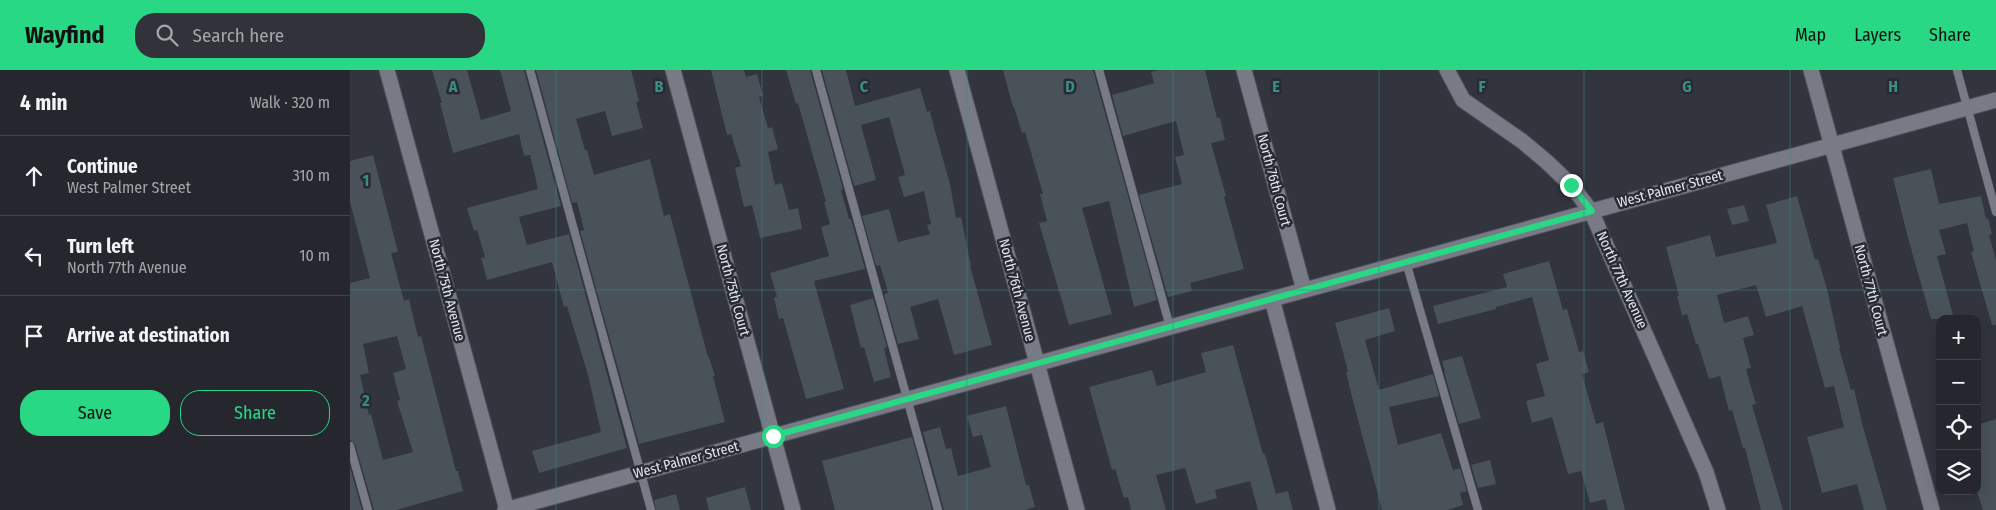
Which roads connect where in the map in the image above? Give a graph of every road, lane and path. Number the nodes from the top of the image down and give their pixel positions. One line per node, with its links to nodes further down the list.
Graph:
1 (387, 70): 26 (street, North 75th Avenue)
2 (530, 70): 24 (lane)
3 (673, 70): 22 (street, North 75th Court)
4 (816, 70): 21 (lane)
5 (956, 70): 20 (street, North 76th Avenue)
6 (1099, 70): 19 (lane)
7 (1244, 70): 17 (street, North 76th Court)
8 (1448, 70): 14 (street, North 77th Avenue)
9 (1811, 70): 13 (street, North 77th Court)
10 (1957, 70): 12 (lane)
11 (1996, 100): 12 (street, West Palmer Street)
12 (1967, 108): 13 (street, West Palmer Street); 15 (lane)
13 (1831, 145): 14 (street, West Palmer Street); 34 (street, North 77th Court)
14 (1592, 211): 16 (street, West Palmer Street); 33 (street, North 77th Avenue)
15 (1996, 212)
16 (1406, 262): 17 (street, West Palmer Street); 32 (lane)
17 (1304, 290): 18 (street, West Palmer Street)
18 (1272, 299): 19 (street, West Palmer Street); 31 (street)
19 (1170, 327): 20 (street, West Palmer Street)
20 (1037, 364): 21 (street, West Palmer Street); 30 (street, North 76th Avenue)
21 (908, 399): 22 (street, West Palmer Street); 29 (lane)
22 (773, 436): 24 (street, West Palmer Street); 28 (street, North 75th Court)
23 (350, 446): 25 (lane)
24 (641, 472): 26 (street, West Palmer Street); 27 (lane)
25 (368, 510)
26 (506, 510)
27 (651, 510)
28 (793, 510)
29 (938, 510)
30 (1077, 510)
31 (1328, 510)
32 (1478, 510)
33 (1718, 510)
34 (1932, 510)

